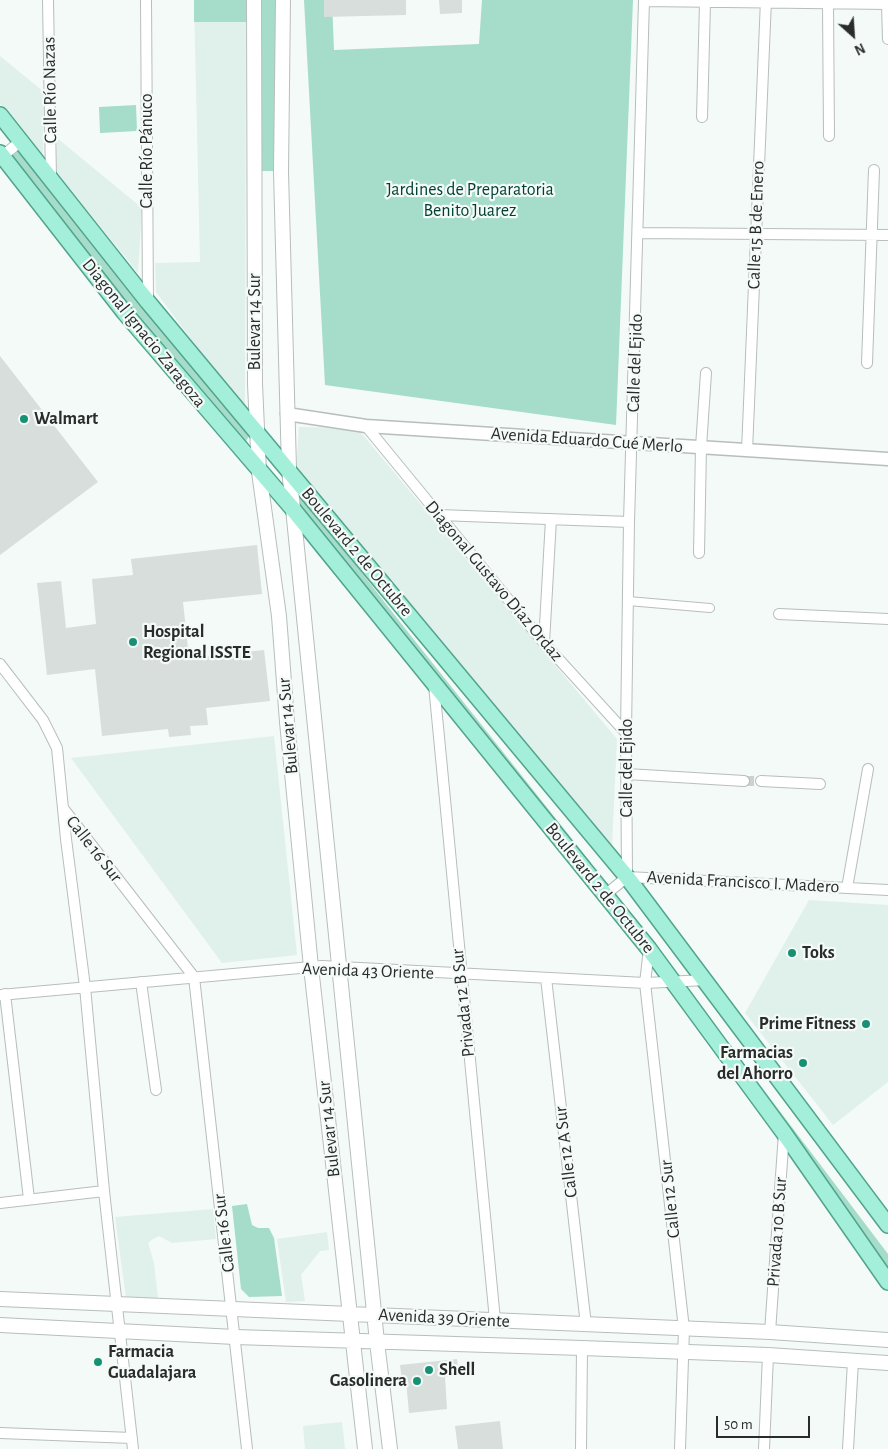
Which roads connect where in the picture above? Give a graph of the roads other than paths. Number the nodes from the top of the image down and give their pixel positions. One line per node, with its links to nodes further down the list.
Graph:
1 (48, 0): 17 (street, Calle Río Nazas)
2 (146, 0): 22 (street, Calle Río Pánuco)
3 (254, 0): 27 (main road, Bulevar 14 Sur)
4 (283, 0): 25 (main road, Bulevar 14 Sur)
5 (644, 0): 7 (street); 18 (street, Calle del Ejido)
6 (766, 2): 7 (street); 9 (street); 19 (street, Calle 15 B de Enero)
7 (705, 3): 12 (street)
8 (888, 4): 9 (street); 10 (street)
9 (828, 5): 13 (street)
10 (888, 40)
11 (0, 115): 14 (main road, Diagonal Ignacio Zaragoza)
12 (702, 117)
13 (829, 136)
14 (21, 141): 15 (street); 17 (main road, Diagonal Ignacio Zaragoza)
15 (1, 156): 33 (main road, Diagonal Ignacio Zaragoza)
16 (874, 170): 20 (street)
17 (51, 179): 22 (main road, Diagonal Ignacio Zaragoza)
18 (638, 233): 19 (street); 28 (street, Calle del Ejido)
19 (756, 233): 20 (street); 30 (street, Calle 15 B de Enero)
20 (872, 235): 21 (street); 23 (street)
21 (888, 235)
22 (148, 302): 27 (main road, Diagonal Ignacio Zaragoza)
23 (867, 363)
24 (706, 373): 29 (street)
25 (287, 414): 26 (street, Avenida Eduardo Cué Merlo); 32 (main road, Bulevar 14 Sur)
26 (366, 426): 28 (street, Avenida Eduardo Cué Merlo); 35 (street, Diagonal Gustavo Díaz Ordaz)
27 (257, 432): 32 (main road, Diagonal Ignacio Zaragoza); 33 (main road, Bulevar 14 Sur)
28 (633, 442): 29 (street, Avenida Eduardo Cué Merlo); 37 (street, Calle del Ejido)
29 (701, 448): 30 (street, Avenida Eduardo Cué Merlo); 38 (street)
30 (747, 451): 31 (street, Avenida Eduardo Cué Merlo)
31 (888, 460)
32 (288, 469): 34 (main road, Bulevar 14 Sur); 53 (main road, Boulevard 2 de Octubre)
33 (259, 472): 34 (main road, Diagonal Ignacio Zaragoza); 58 (main road, Bulevar 14 Sur)
34 (292, 508): 45 (main road, Boulevard 2 de Octubre); 59 (main road, Bulevar 14 Sur)
35 (439, 516): 36 (street); 43 (street, Diagonal Gustavo Díaz Ordaz)
36 (551, 519): 37 (street); 43 (street)
37 (629, 522): 39 (street, Calle del Ejido)
38 (699, 553)
39 (628, 601): 40 (street); 46 (street, Calle del Ejido)
40 (710, 608)
41 (779, 614): 42 (street)
42 (888, 618)
43 (544, 643): 46 (street, Diagonal Gustavo Díaz Ordaz)
44 (0, 664): 52 (street)
45 (434, 686): 56 (main road, Boulevard 2 de Octubre); 60 (street, Privada 12 B Sur)
46 (626, 733): 48 (street, Calle del Ejido)
47 (868, 769): 54 (street)
48 (627, 774): 49 (street); 53 (street, Calle del Ejido)
49 (744, 780)
50 (761, 781): 51 (street)
51 (820, 784)
52 (62, 808): 61 (street, Calle 16 Sur); 67 (street, Calle 16 Sur)
53 (627, 877): 54 (street, Avenida Francisco I. Madero); 56 (street, Avenida Francisco I. Madero); 63 (main road, Boulevard 2 de Octubre)
54 (847, 888): 55 (street, Avenida Francisco I. Madero)
55 (888, 890)
56 (605, 895): 57 (main road, Boulevard 2 de Octubre)
57 (649, 949): 65 (main road, Boulevard 2 de Octubre); 66 (street, Calle 12 Sur)
58 (311, 967): 59 (street, Avenida 43 Oriente); 61 (street, Avenida 43 Oriente); 79 (main road, Bulevar 14 Sur)
59 (339, 967): 60 (street, Avenida 43 Oriente); 80 (main road, Bulevar 14 Sur)
60 (460, 974): 62 (street, Avenida 43 Oriente); 81 (street, Privada 12 B Sur)
61 (194, 977): 64 (street, Avenida 43 Oriente); 78 (street, Calle 16 Sur)
62 (546, 978): 66 (street, Avenida 43 Oriente); 83 (street, Calle 12 A Sur)
63 (706, 980): 65 (street, Avenida 43 Oriente); 74 (main road, Boulevard 2 de Octubre)
64 (141, 982): 67 (street, Avenida 43 Oriente); 69 (street)
65 (674, 982): 66 (street, Avenida 43 Oriente); 70 (main road, Boulevard 2 de Octubre)
66 (645, 983): 84 (street, Calle 12 Sur)
67 (85, 987): 68 (street, Avenida 43 Oriente); 71 (street, Calle 16 Sur)
68 (2, 995): 72 (street)
69 (156, 1090)
70 (784, 1133): 75 (main road, Boulevard 2 de Octubre); 86 (street, Privada 10 B Sur)
71 (104, 1191): 72 (street); 77 (street, Calle 16 Sur)
72 (29, 1199): 73 (street)
73 (0, 1203)
74 (888, 1225)
75 (888, 1282)
76 (0, 1299): 77 (main road, Avenida 39 Oriente)
77 (118, 1306): 78 (main road, Avenida 39 Oriente); 85 (street, Calle 16 Sur)
78 (232, 1310): 79 (main road, Avenida 39 Oriente); 87 (street, Calle 16 Sur)
79 (348, 1313): 80 (main road, Avenida 39 Oriente); 89 (main road, Bulevar 14 Sur)
80 (374, 1315): 81 (main road, Avenida 39 Oriente); 90 (main road, Bulevar 14 Sur)
81 (495, 1320): 83 (main road, Avenida 39 Oriente)
82 (0, 1325): 85 (main road, Avenida 39 Oriente)
83 (586, 1325): 84 (main road, Avenida 39 Oriente)
84 (684, 1329): 86 (main road, Avenida 39 Oriente); 92 (street, Calle 12 Sur)
85 (121, 1331): 87 (main road, Avenida 39 Oriente); 97 (street, Calle 16 Sur)
86 (770, 1332): 88 (main road, Avenida 39 Oriente)
87 (235, 1337): 89 (main road, Avenida 39 Oriente); 98 (street, Calle 16 Sur)
88 (888, 1340)
89 (353, 1342): 90 (main road, Avenida 39 Oriente); 99 (main road, Bulevar 14 Sur)
90 (376, 1342): 91 (main road, Avenida 39 Oriente); 100 (main road, Bulevar 14 Sur)
91 (582, 1348): 92 (main road, Avenida 39 Oriente); 101 (street)
92 (683, 1352): 93 (main road, Avenida 39 Oriente); 102 (street, Calle 12 Sur)
93 (768, 1355): 94 (main road, Avenida 39 Oriente); 103 (street)
94 (853, 1361): 95 (main road, Avenida 39 Oriente); 104 (street)
95 (888, 1363)
96 (0, 1433): 97 (street)
97 (132, 1444)
98 (247, 1449)
99 (365, 1449)
100 (390, 1449)
101 (581, 1449)
102 (680, 1449)
103 (764, 1449)
104 (848, 1449)

